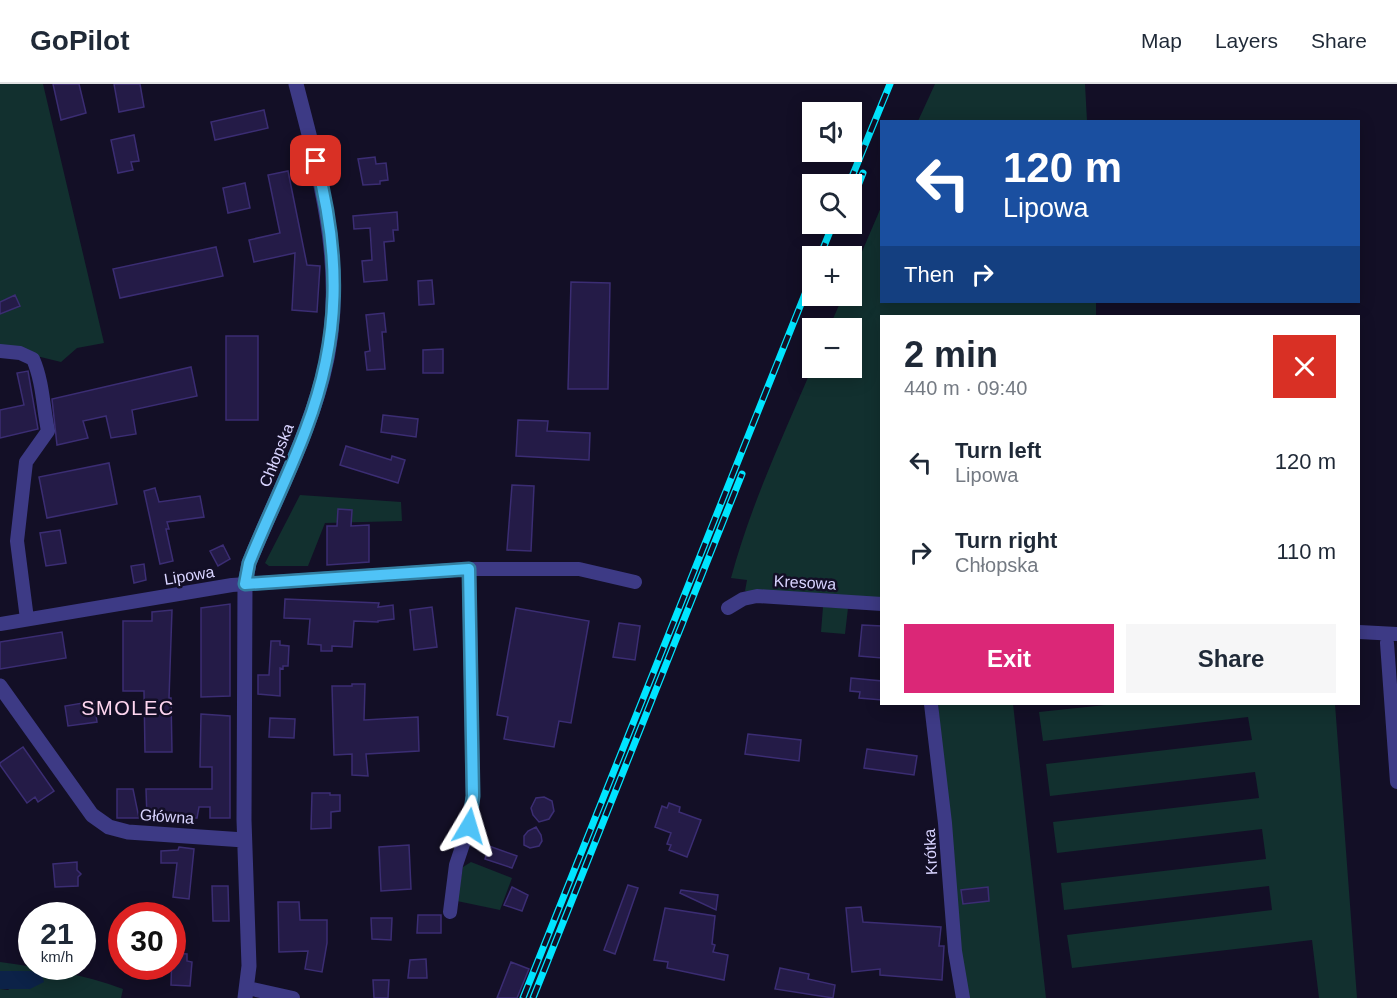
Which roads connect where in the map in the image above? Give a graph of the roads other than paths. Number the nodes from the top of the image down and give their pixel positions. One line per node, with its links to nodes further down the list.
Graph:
1 (296, 84): 5 (street, Chłopska)
2 (0, 351): 8 (street)
3 (469, 569): 4 (street, Lipowa); 5 (street, Lipowa); 16 (street)
4 (635, 582)
5 (245, 584): 8 (street, Lipowa); 15 (street, Chłopska)
6 (880, 604): 7 (street, Kresowa)
7 (728, 608)
8 (27, 619): 9 (street, Lipowa)
9 (0, 624)
10 (1360, 632): 11 (street)
11 (1392, 639): 14 (street)
12 (0, 686): 15 (street, Główna)
13 (931, 705): 19 (street, Krótka)
14 (1397, 782)
15 (244, 840): 17 (street)
16 (450, 912)
17 (246, 993): 18 (street)
18 (293, 998)
19 (963, 998)

